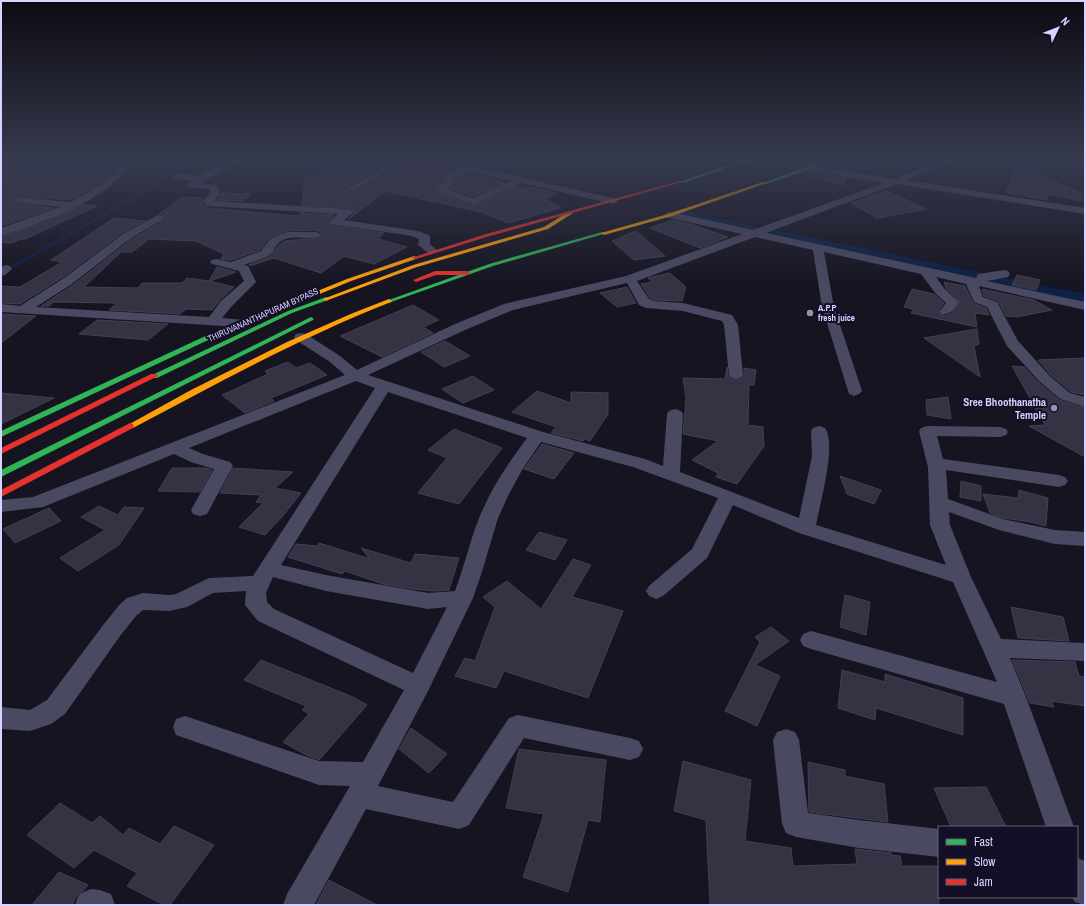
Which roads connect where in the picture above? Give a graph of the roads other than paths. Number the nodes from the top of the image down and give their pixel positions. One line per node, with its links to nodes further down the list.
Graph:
1 (38, 201): 8 (street)
2 (77, 201): 8 (street)
3 (208, 201): 17 (street)
4 (609, 201): 10 (main road)
5 (710, 201): 11 (main road)
6 (840, 201): 14 (street)
7 (1024, 201): 9 (street)
8 (70, 205): 13 (street)
9 (1085, 211)
10 (570, 213): 17 (main road, THIRUVANANTHAPURAM BYPASS); 45 (main road, THIRUVANANTHAPURAM BYPASS)
11 (670, 215): 14 (street); 21 (main road)
12 (158, 218): 28 (street)
13 (1, 232)
14 (751, 233): 16 (street); 23 (street)
15 (316, 235): 19 (street)
16 (818, 248): 20 (street); 37 (street)
17 (432, 251): 32 (main road, THIRUVANANTHAPURAM BYPASS)
18 (216, 262): 19 (street)
19 (232, 266): 31 (street)
20 (925, 271): 24 (street); 29 (street)
21 (467, 273): 25 (main road); 33 (main road)
22 (1004, 274): 24 (street)
23 (630, 279): 34 (street); 35 (street)
24 (979, 280): 26 (street); 38 (street)
25 (406, 283)
26 (1085, 306)
27 (1, 308): 28 (street)
28 (22, 310): 31 (street)
29 (946, 311)
30 (321, 315): 47 (main road)
31 (213, 321): 32 (street)
32 (238, 323): 42 (main road, THIRUVANANTHAPURAM BYPASS)
33 (302, 337): 35 (street); 50 (main road)
34 (736, 375)
35 (355, 376): 36 (street); 44 (street)
36 (384, 386): 43 (street); 57 (street)
37 (854, 391)
38 (1085, 402)
39 (675, 414): 48 (street)
40 (818, 430): 55 (street)
41 (1000, 432): 46 (street)
42 (1, 434)
43 (537, 436): 48 (street); 60 (street)
44 (174, 448): 53 (street); 54 (street)
45 (1, 451)
46 (936, 463): 49 (street); 52 (street)
47 (1, 474)
48 (671, 475): 51 (street)
49 (1059, 481)
50 (1, 494)
51 (728, 496): 55 (street); 59 (street)
52 (939, 502): 56 (street); 58 (street)
53 (1, 506)
54 (200, 510)
55 (806, 528): 58 (street)
56 (1085, 539)
57 (264, 576): 60 (street); 64 (street); 66 (street)
58 (961, 577): 62 (street)
59 (656, 591)
60 (462, 598): 64 (street)
61 (811, 640): 65 (street)
62 (994, 648): 63 (street); 65 (street)
63 (1085, 652)
64 (419, 686): 70 (street)
65 (1014, 697): 71 (street)
66 (1, 718)
67 (185, 727): 70 (street)
68 (786, 740): 72 (street)
69 (630, 749): 70 (street)
70 (365, 785): 77 (street)
71 (1060, 826)
72 (938, 844)
73 (1078, 874): 74 (street)
74 (1085, 892)
75 (90, 905): 76 (street)
76 (100, 905)
77 (298, 905)

